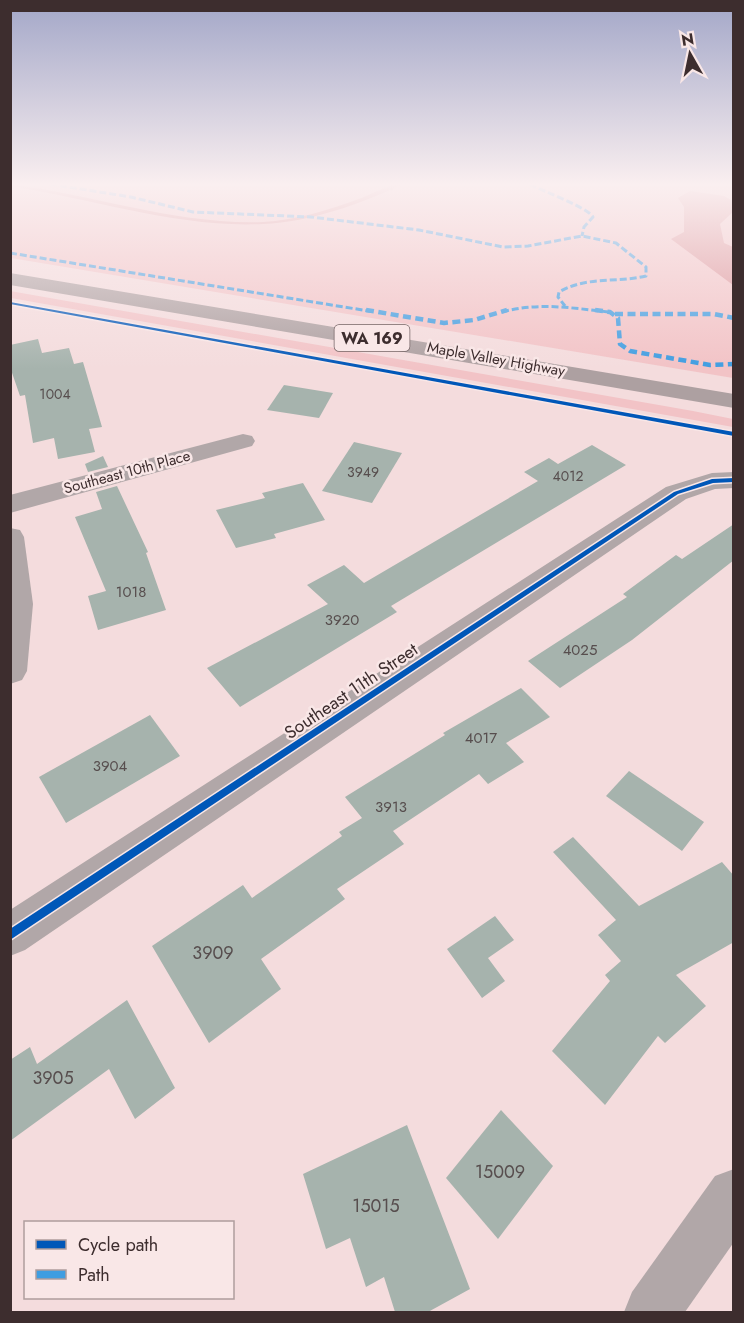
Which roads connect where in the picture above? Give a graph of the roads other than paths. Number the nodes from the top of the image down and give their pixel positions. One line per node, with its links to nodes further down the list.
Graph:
1 (10, 279): 2 (main road, Maple Valley Highway / WA 169)
2 (734, 400)
3 (243, 441): 5 (street, Southeast 10th Place)
4 (722, 480): 8 (street, Southeast 11th Street)
5 (10, 504)
6 (10, 537): 7 (street)
7 (10, 671)
8 (10, 935)
9 (734, 1195): 10 (street)
10 (652, 1312)

